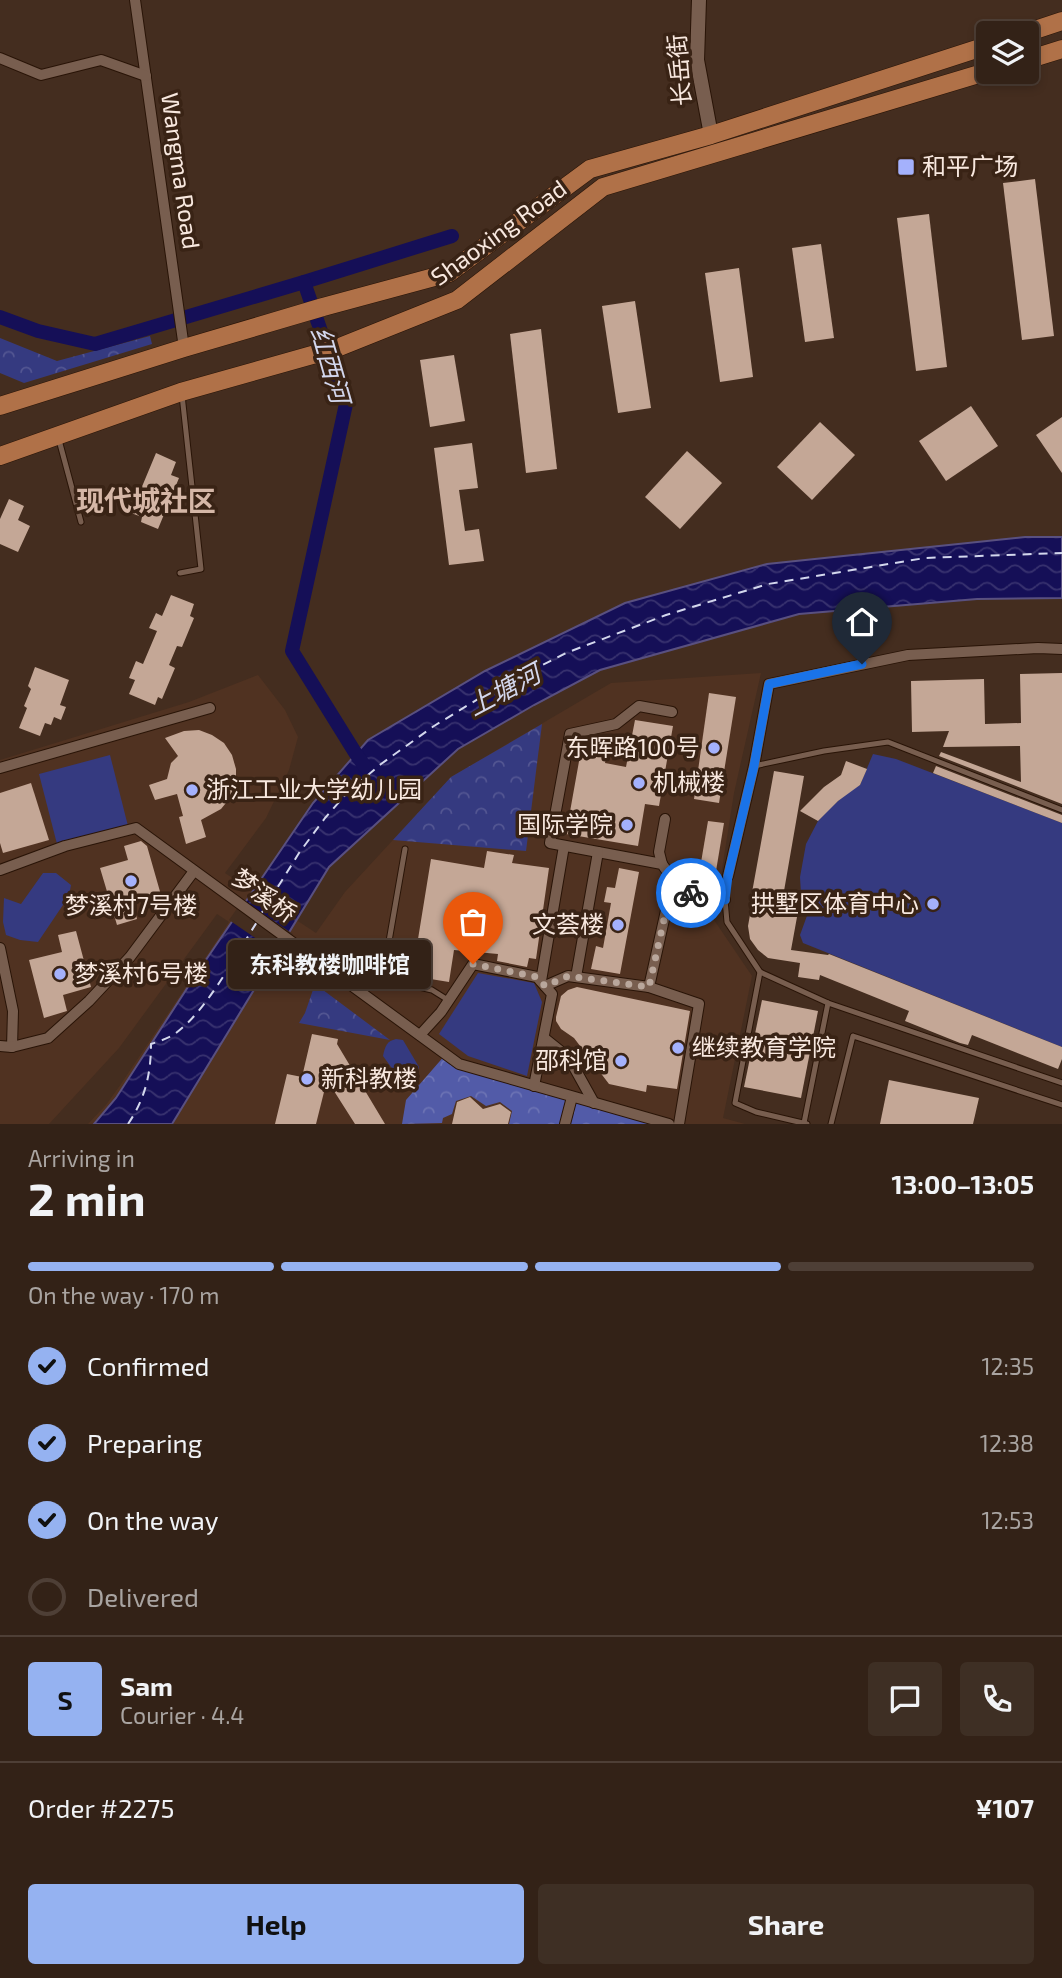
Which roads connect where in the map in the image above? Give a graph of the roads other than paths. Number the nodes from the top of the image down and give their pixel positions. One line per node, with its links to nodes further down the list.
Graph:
1 (135, 0): 10 (street, Wangma Road)
2 (699, 0): 11 (street, 长岳街)
3 (1062, 21): 4 (main road)
4 (1039, 29)
5 (976, 49): 11 (main road, Shaoxing Road)
6 (1062, 49): 7 (main road)
7 (1039, 56)
8 (0, 58): 10 (street)
9 (976, 75): 13 (main road, Shaoxing Road)
10 (146, 76): 12 (street, Wangma Road)
11 (711, 135): 12 (main road, Shaoxing Road)
12 (184, 348): 14 (main road, Shaoxing Road)
13 (181, 392): 15 (main road, Shaoxing Road); 18 (lane)
14 (0, 407)
15 (58, 437): 16 (main road, Shaoxing Road); 17 (lane)
16 (0, 456)
17 (81, 522)
18 (180, 573)
19 (1062, 649): 22 (street)
20 (210, 708): 23 (street)
21 (673, 712): 26 (street)
22 (754, 766): 24 (lane); 32 (street)
23 (0, 768)
24 (1062, 810)
25 (665, 819): 29 (street)
26 (564, 846): 28 (street); 38 (street)
27 (405, 849): 40 (lane)
28 (598, 852): 29 (street); 37 (street)
29 (662, 864): 33 (street)
30 (0, 870): 31 (street, 梦溪桥)
31 (194, 871): 42 (street, 梦溪桥); 45 (street)
32 (728, 876): 34 (lane)
33 (681, 891): 34 (street); 39 (street)
34 (725, 900): 36 (lane)
35 (0, 948): 45 (street)
36 (760, 972): 41 (lane); 54 (lane)
37 (576, 977): 38 (street); 39 (street)
38 (543, 984): 40 (street); 43 (street)
39 (649, 987): 53 (street)
40 (448, 1000): 42 (street)
41 (828, 1003): 46 (lane); 54 (lane)
42 (420, 1035): 47 (street, 梦溪桥)
43 (544, 1038): 47 (street); 49 (street)
44 (0, 1046): 45 (street)
45 (12, 1046)
46 (1062, 1083)
47 (534, 1086): 48 (street, 梦溪桥)
48 (572, 1097): 49 (street, 梦溪桥); 51 (street)
49 (594, 1104): 52 (street, 梦溪桥)
50 (1062, 1105): 55 (lane)
51 (565, 1124)
52 (669, 1124)
53 (679, 1124)
54 (806, 1124)
55 (831, 1124)

